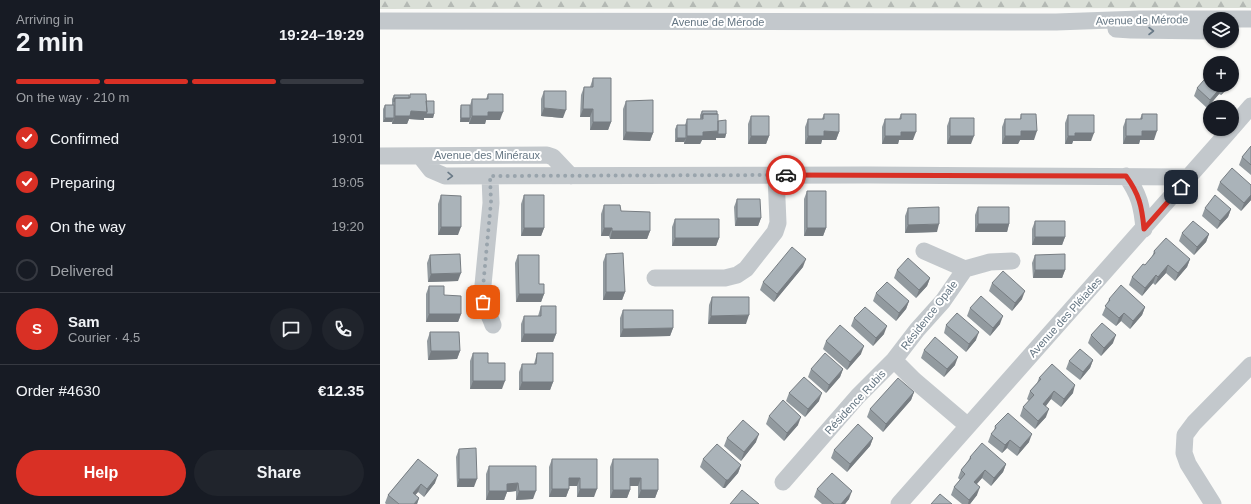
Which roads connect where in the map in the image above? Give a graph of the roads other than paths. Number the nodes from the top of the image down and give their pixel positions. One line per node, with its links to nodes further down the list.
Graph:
1 (1251, 19): 3 (street, Avenue de Mérode)
2 (380, 21): 3 (street, Avenue de Mérode)
3 (1056, 22): 4 (street, Avenue de Mérode, one-way to 4)
4 (1203, 31)
5 (1239, 31): 6 (street)
6 (1251, 31)
7 (1251, 106): 8 (street, Avenue des Pléiades)
8 (1239, 120)
9 (1225, 136): 16 (street, Avenue des Pléiades)
10 (380, 156): 11 (street, Avenue des Minéraux)
11 (420, 156): 13 (street, Avenue des Minéraux, one-way to 13); 14 (street, Avenue des Minéraux)
12 (776, 175): 14 (street, Avenue des Minéraux); 15 (street, Avenue des Minéraux); 21 (street)
13 (490, 176): 14 (street, Avenue des Minéraux); 22 (street)
14 (571, 176)
15 (1126, 176): 16 (street, Avenue des Minéraux); 17 (street)
16 (1190, 176): 17 (street, Avenue des Pléiades)
17 (1144, 229): 25 (street, Avenue des Pléiades)
18 (924, 251): 20 (street, Résidence Opale)
19 (1012, 262): 20 (street, Résidence Opale)
20 (965, 268): 23 (street, Résidence Opale)
21 (655, 278)
22 (493, 326)
23 (894, 360): 25 (street, Résidence Rubis); 26 (street, Résidence Rubis)
24 (1251, 366): 28 (street)
25 (968, 426): 27 (street, Avenue des Pléiades)
26 (783, 482)
27 (899, 504)
28 (1213, 504)

